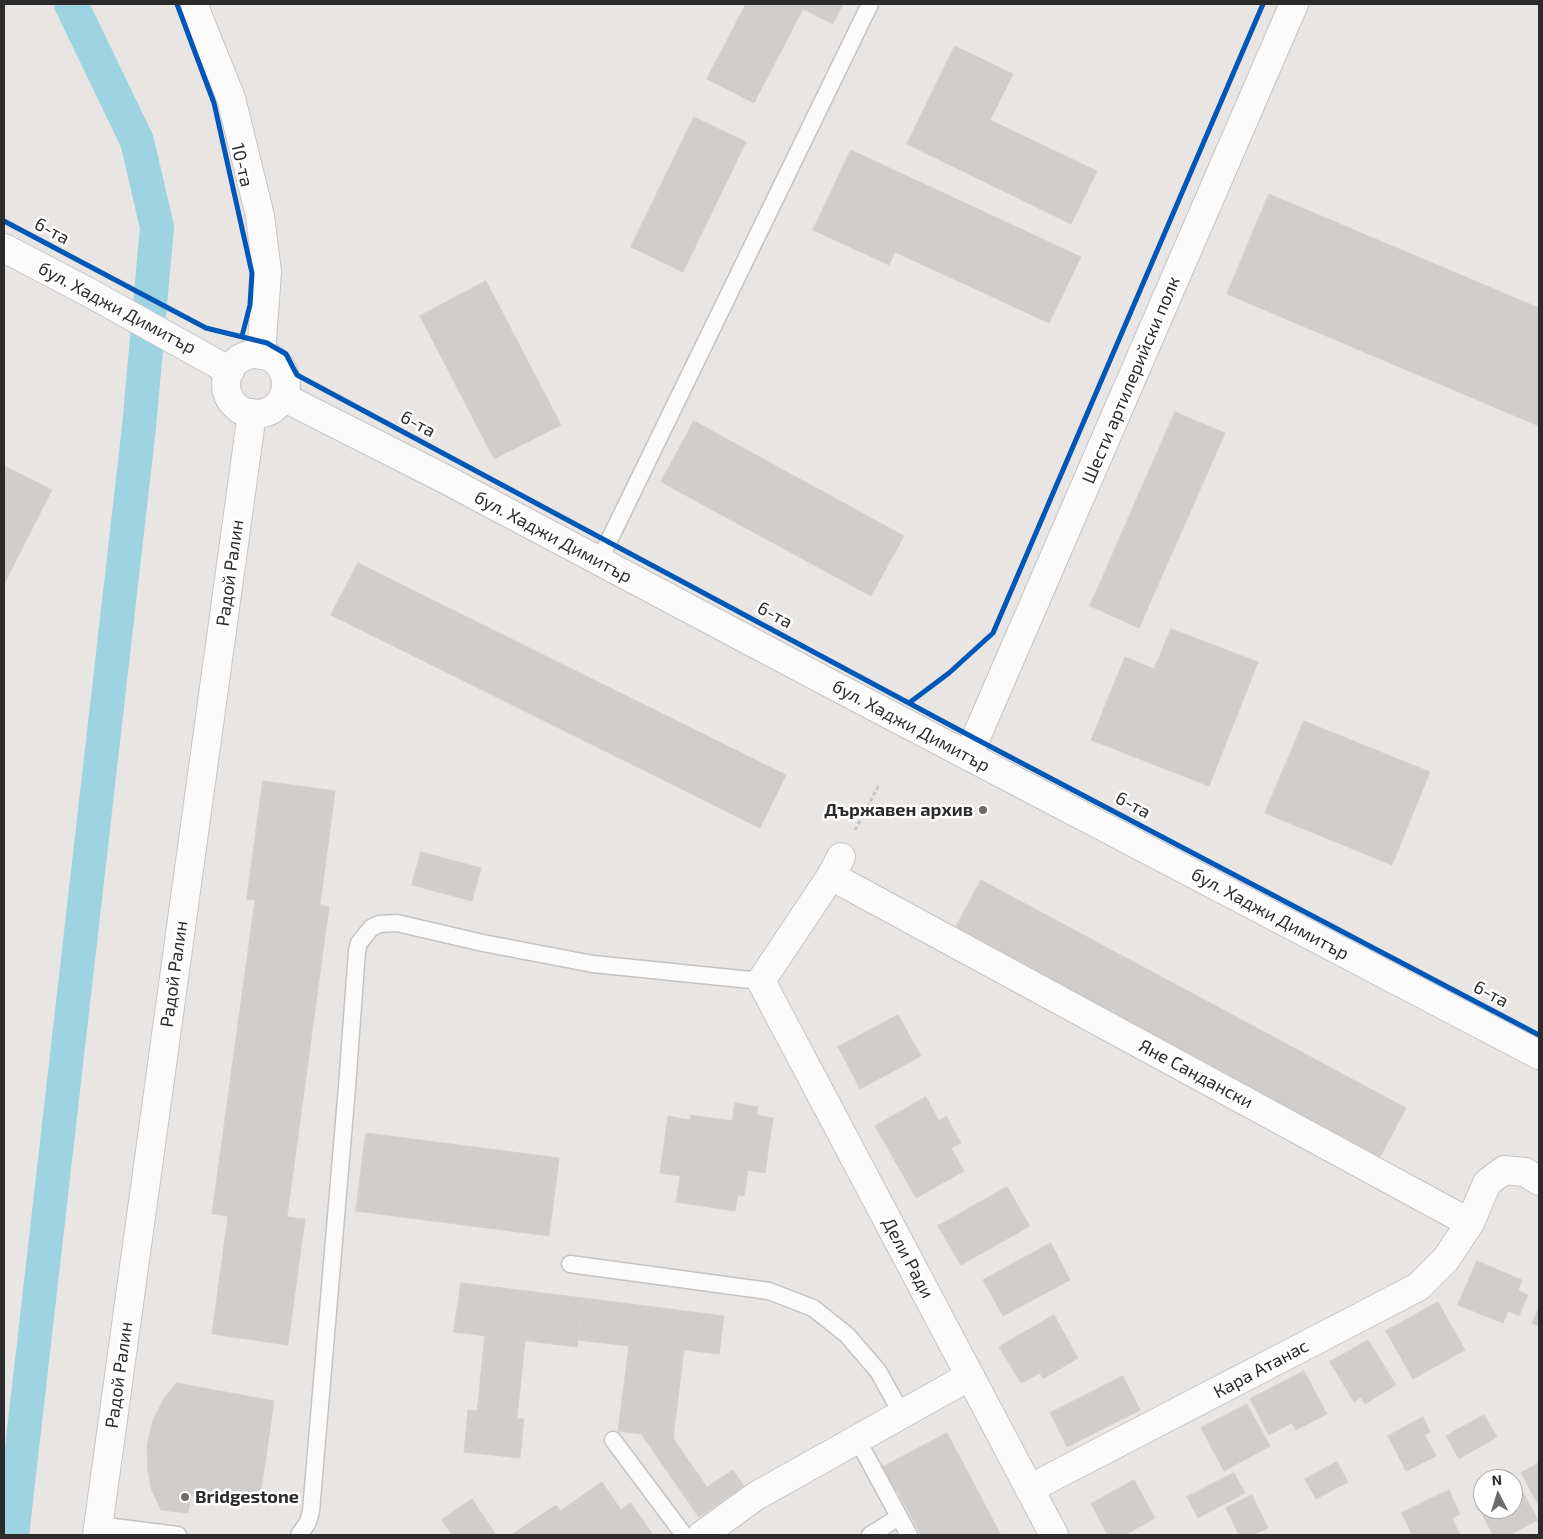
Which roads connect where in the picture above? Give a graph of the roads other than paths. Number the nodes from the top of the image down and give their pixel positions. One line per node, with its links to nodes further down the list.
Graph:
1 (193, 4): 5 (street)
2 (870, 4): 9 (lane)
3 (1294, 4): 10 (street, Шести артилерийски полк)
4 (4, 248): 6 (street, бул. Хаджи Димитър)
5 (261, 355): 6 (street); 7 (street)
6 (230, 370): 8 (street)
7 (283, 397): 8 (street); 9 (street, бул. Хаджи Димитър)
8 (252, 413): 22 (street, Радой Ралин)
9 (599, 560): 10 (street, бул. Хаджи Димитър)
10 (968, 756): 12 (street, бул. Хаджи Димитър)
11 (761, 982): 14 (street, Яне Сандански); 16 (street, Дели Ради); 23 (lane)
12 (1539, 1055)
13 (1539, 1181): 14 (street)
14 (1470, 1223): 20 (street, Кара Атанас)
15 (570, 1264): 17 (lane)
16 (970, 1376): 17 (street); 20 (street, Дели Ради)
17 (902, 1414): 18 (street)
18 (857, 1439): 21 (lane); 26 (street)
19 (613, 1440): 25 (lane)
20 (1030, 1489): 29 (street, Дели Ради)
21 (899, 1517): 27 (lane); 28 (lane)
22 (98, 1530): 24 (lane)
23 (303, 1534)
24 (178, 1535)
25 (684, 1535)
26 (702, 1535)
27 (870, 1535)
28 (909, 1535)
29 (1054, 1535)

